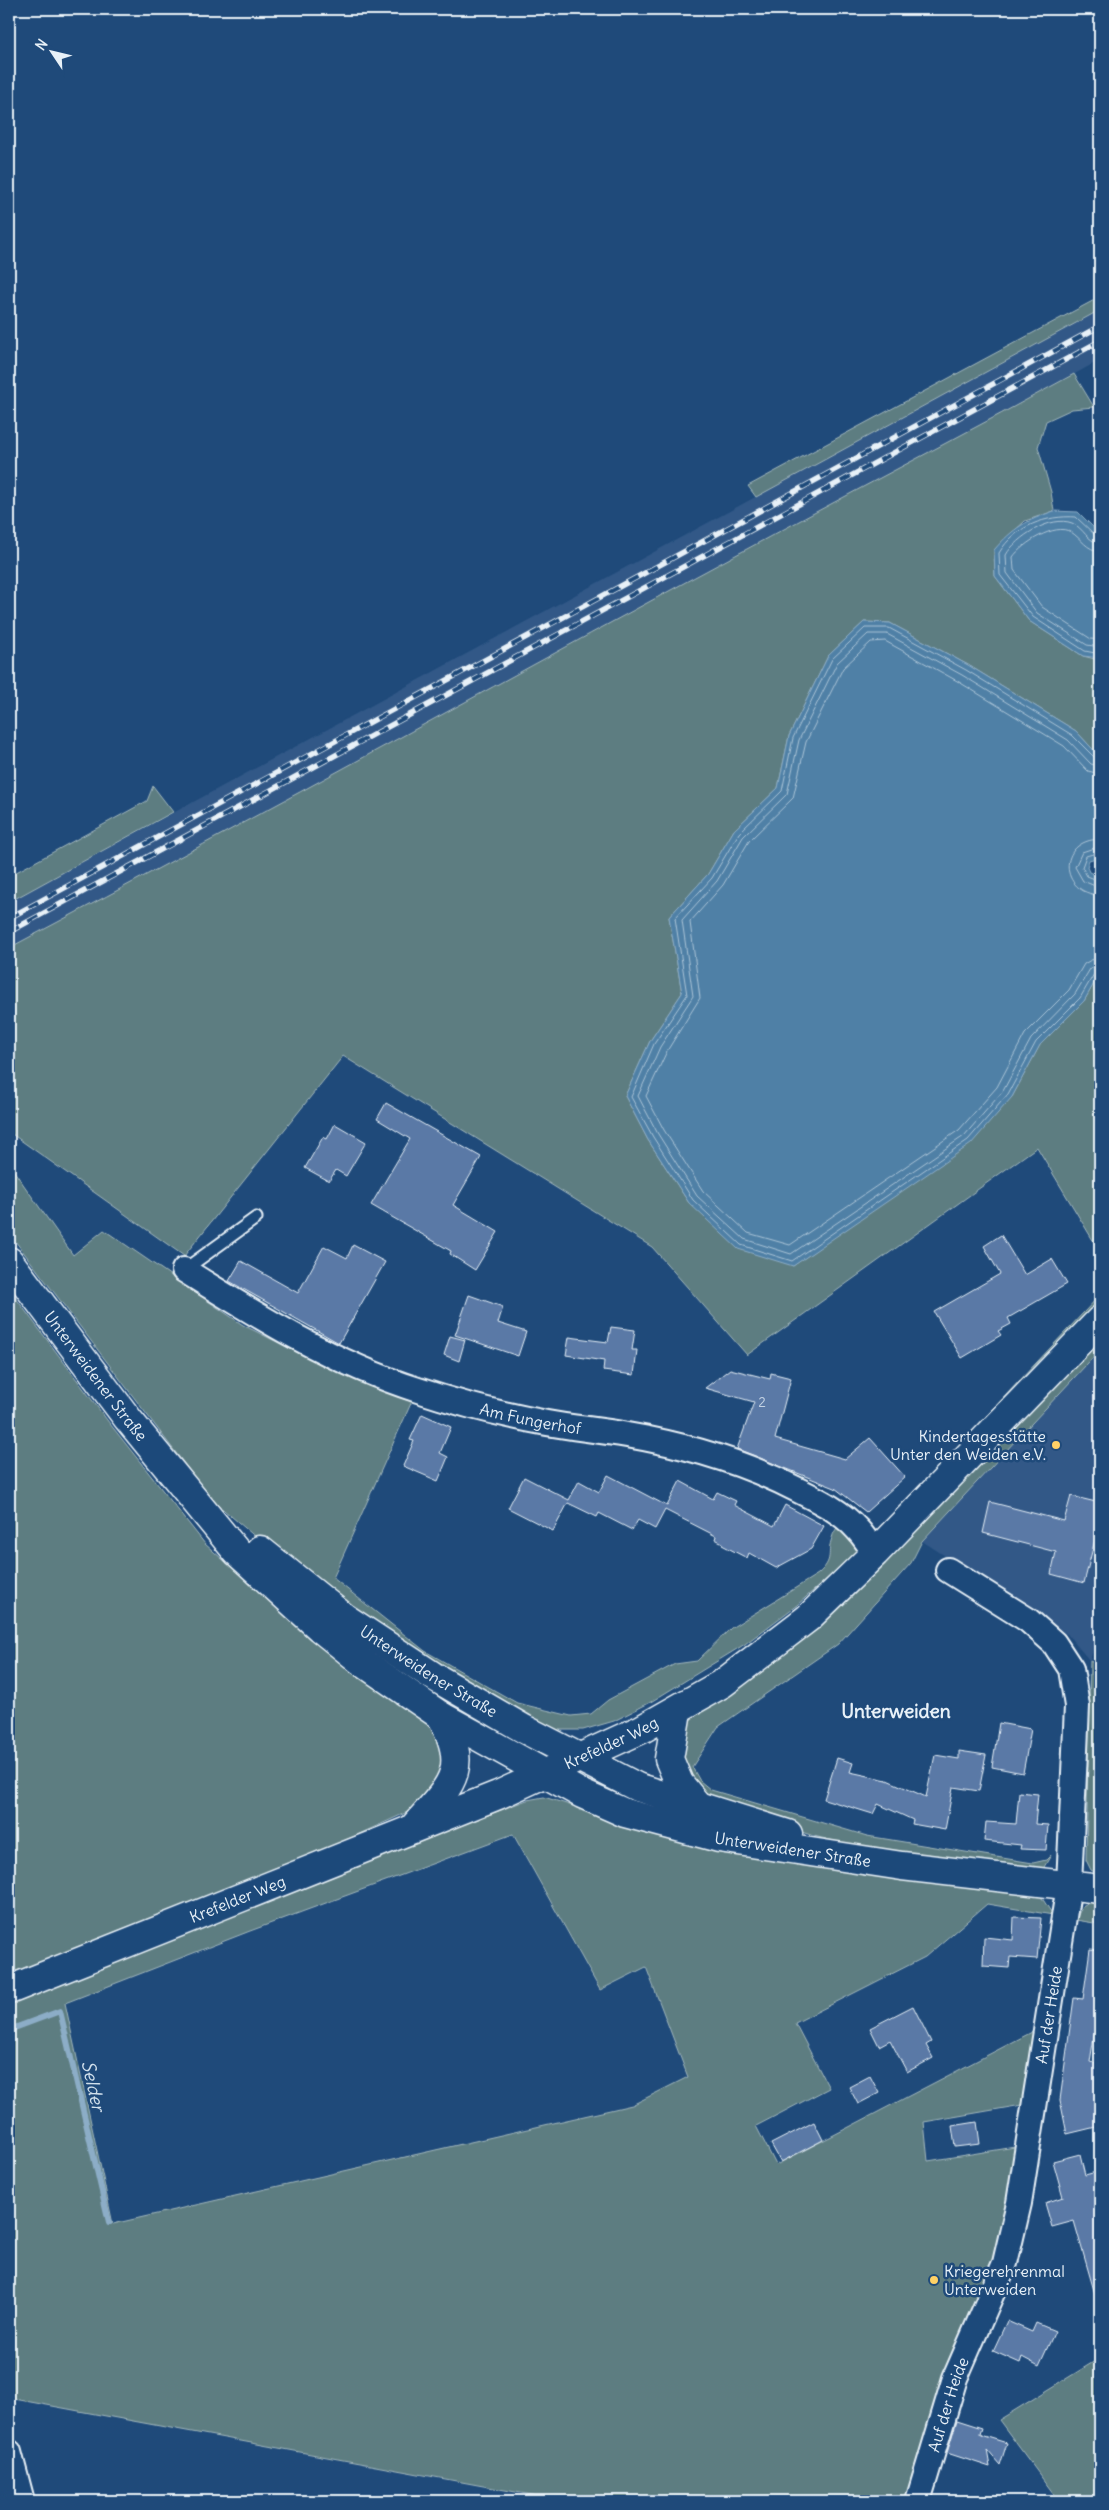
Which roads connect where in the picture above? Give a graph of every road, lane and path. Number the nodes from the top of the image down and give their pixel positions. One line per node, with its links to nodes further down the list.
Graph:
1 (256, 1218): 3 (lane)
2 (9, 1261): 5 (street, Unterweidener Straße)
3 (184, 1270): 6 (street, Am Fungerhof)
4 (1100, 1320): 6 (street, Krefelder Weg)
5 (186, 1488): 9 (street, Unterweidener Straße); 10 (street, Unterweidener Straße)
6 (875, 1553): 8 (street, Krefelder Weg)
7 (948, 1570): 15 (street, Auf der Heide)
8 (677, 1711): 10 (street, Krefelder Weg); 12 (street)
9 (441, 1716): 11 (street, Unterweidener Straße); 13 (street, Unterweidener Straße)
10 (580, 1758): 11 (street, Krefelder Weg); 12 (street, Unterweidener Straße)
11 (547, 1774): 13 (street, Krefelder Weg); 14 (street, Unterweidener Straße)
12 (698, 1806): 14 (street, Unterweidener Straße)
13 (409, 1832): 17 (street, Krefelder Weg)
14 (902, 1866): 15 (street, Unterweidener Straße)
15 (1069, 1885): 16 (street, Unterweidener Straße); 20 (street, Auf der Heide)
16 (1100, 1889)
17 (9, 1990)
18 (9, 2452): 19 (street)
19 (22, 2501)
20 (918, 2501)

